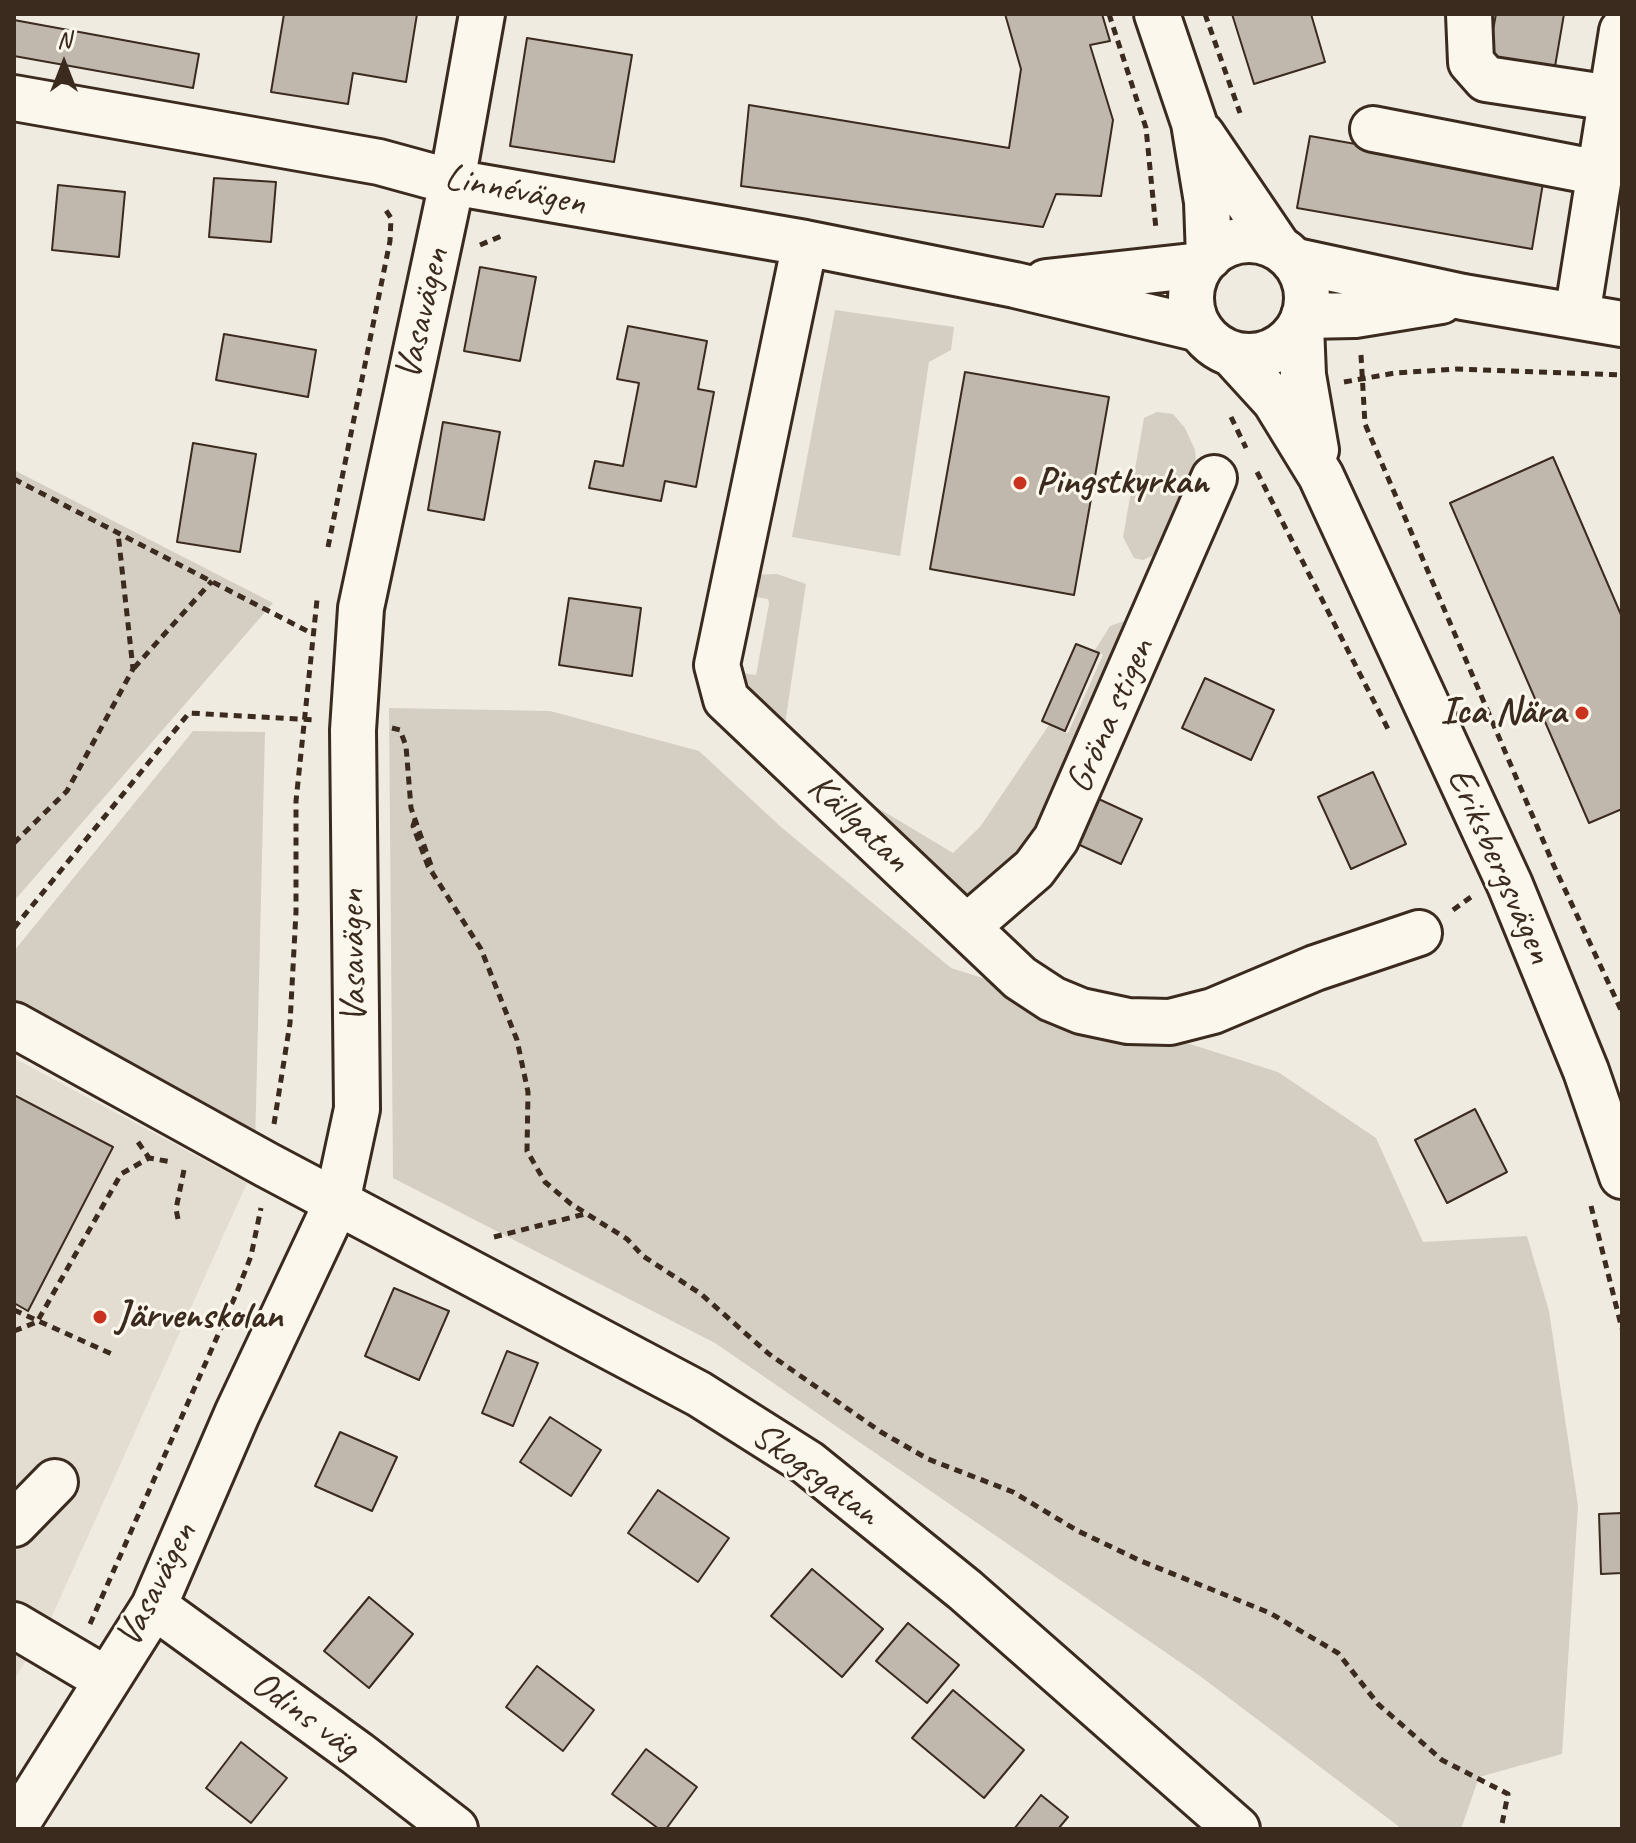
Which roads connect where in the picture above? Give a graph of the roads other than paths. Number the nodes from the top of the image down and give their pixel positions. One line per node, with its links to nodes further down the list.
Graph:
1 (482, 14): 10 (street, Vasavägen)
2 (1157, 14): 7 (street)
3 (1469, 14): 6 (street)
4 (1622, 31): 6 (street)
5 (14, 98): 10 (street, Linnévägen)
6 (1611, 98): 9 (street)
7 (1194, 123): 12 (street); 13 (street)
8 (1373, 129): 9 (street)
9 (1600, 173): 16 (street)
10 (452, 182): 11 (street, Linnévägen); 26 (street, Vasavägen)
11 (805, 243): 14 (street, Linnévägen); 22 (street, Källgatan)
12 (1287, 254): 13 (street); 15 (street); 17 (street)
13 (1205, 261): 14 (street, Linnévägen); 19 (street)
14 (1015, 285): 19 (street, Linnévägen)
15 (1463, 297): 16 (street); 17 (street)
16 (1577, 316): 18 (street)
17 (1303, 321): 19 (street); 20 (street, Eriksbergsvägen)
18 (1622, 324)
19 (1216, 342): 20 (street, Eriksbergsvägen)
20 (1321, 476): 25 (street, Eriksbergsvägen)
21 (1214, 478): 22 (street, Gröna stigen)
22 (968, 926): 23 (street, Källgatan)
23 (1419, 933)
24 (14, 1025): 26 (street, Skogsgatan)
25 (1622, 1176)
26 (337, 1202): 29 (street, Vasavägen); 34 (street, Skogsgatan)
27 (55, 1482): 28 (street)
28 (14, 1524)
29 (154, 1606): 31 (street, Vasavägen); 33 (street, Odins väg)
30 (14, 1625): 31 (street)
31 (89, 1670): 32 (street, Vasavägen)
32 (14, 1828)
33 (455, 1829)
34 (1237, 1829)

